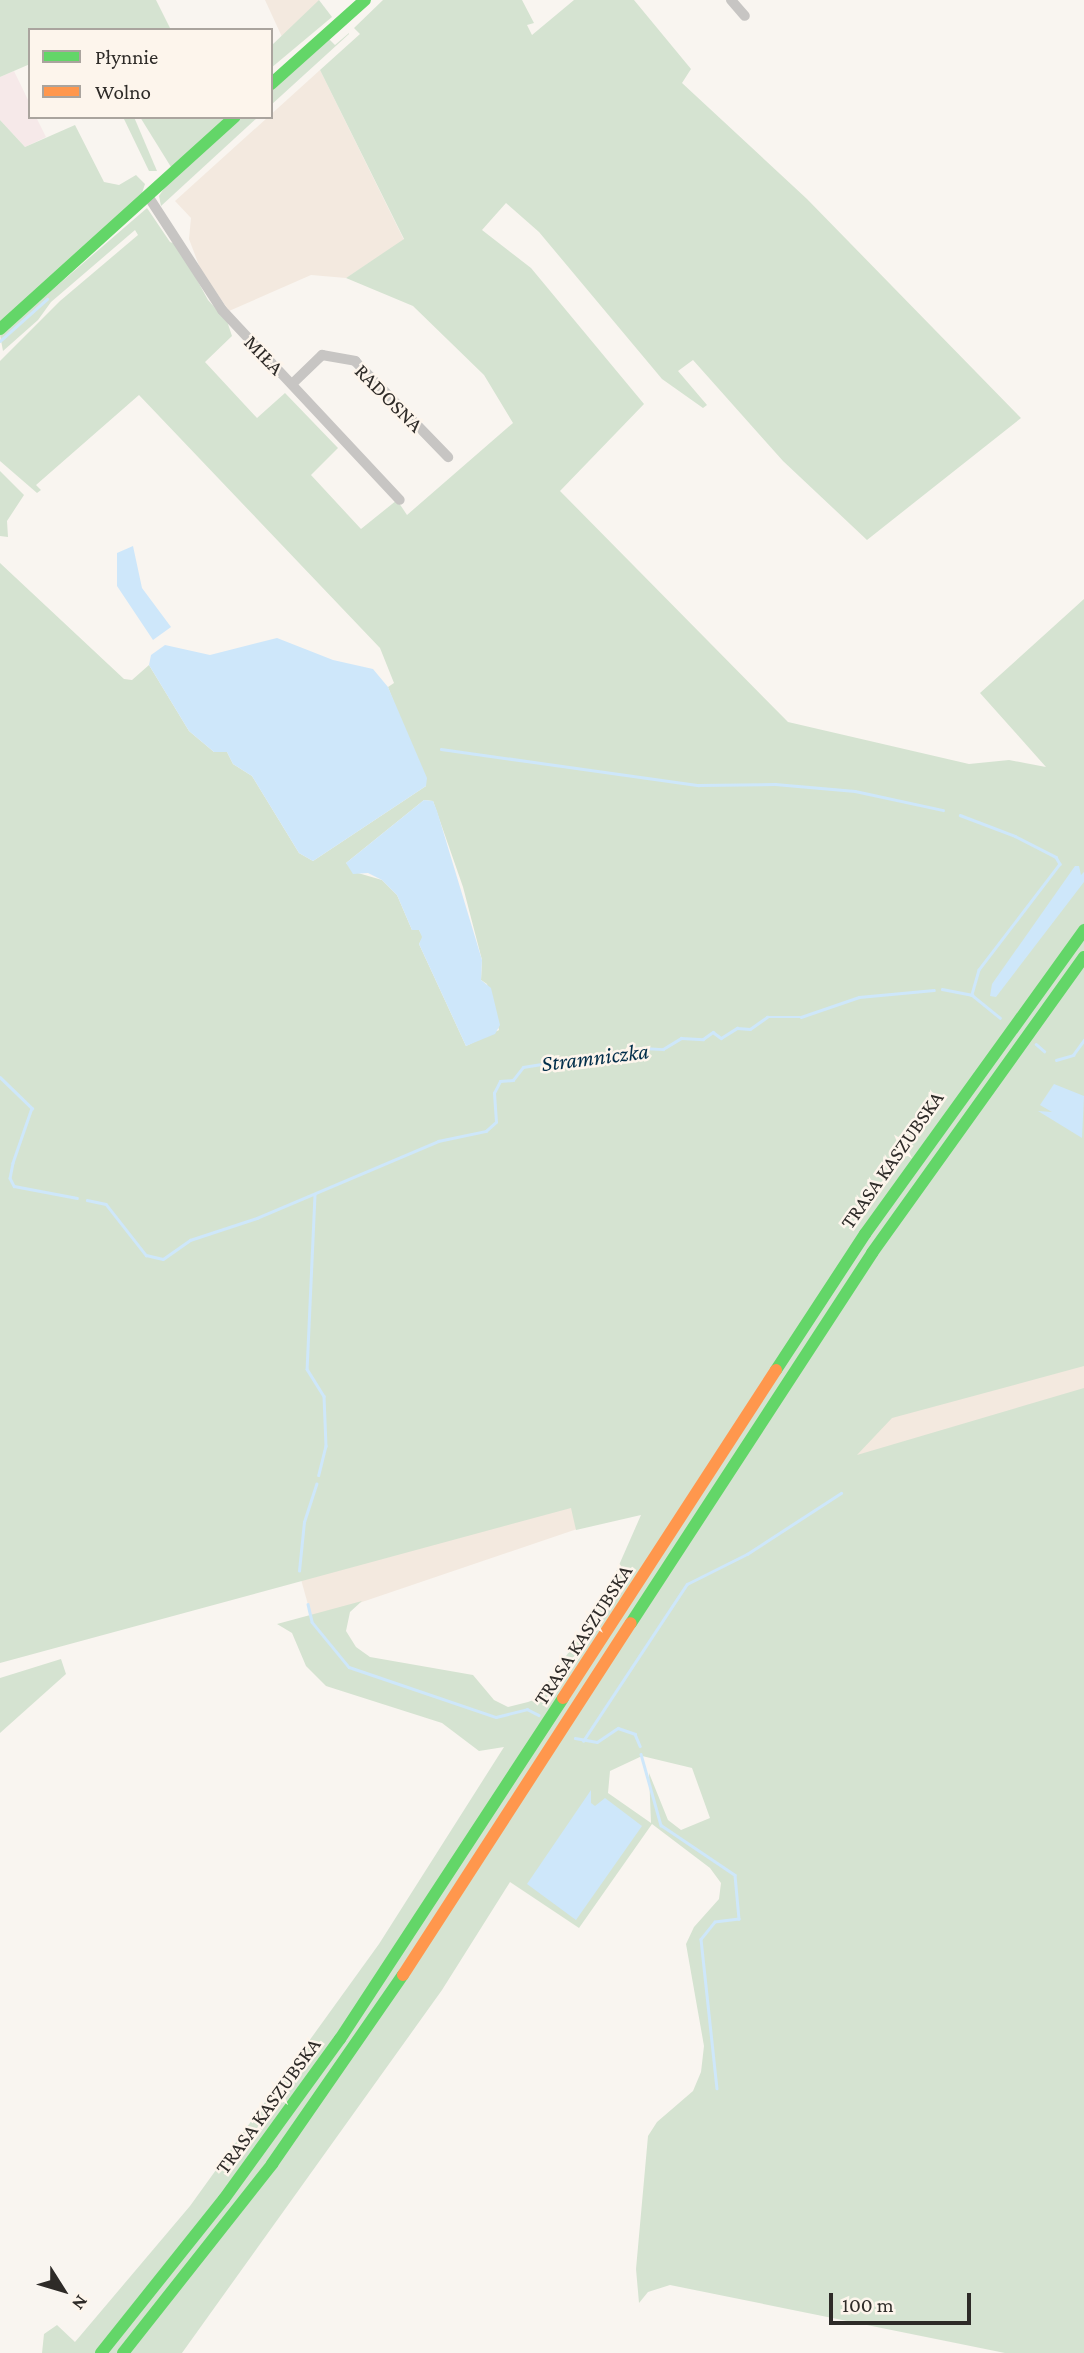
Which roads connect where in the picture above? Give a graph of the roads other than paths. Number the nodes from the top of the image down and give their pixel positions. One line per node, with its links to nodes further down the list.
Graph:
1 (365, 0): 4 (main road)
2 (731, 0): 3 (street)
3 (745, 16)
4 (273, 83)
5 (233, 119): 6 (main road)
6 (148, 196): 7 (main road); 8 (street, MIŁA)
7 (0, 329)
8 (292, 384): 9 (street, RADOSNA); 10 (street, MIŁA)
9 (448, 457)
10 (400, 499)
11 (1084, 930): 13 (main road, TRASA KASZUBSKA)
12 (1084, 957): 14 (main road, TRASA KASZUBSKA)
13 (101, 2353)
14 (123, 2353)

